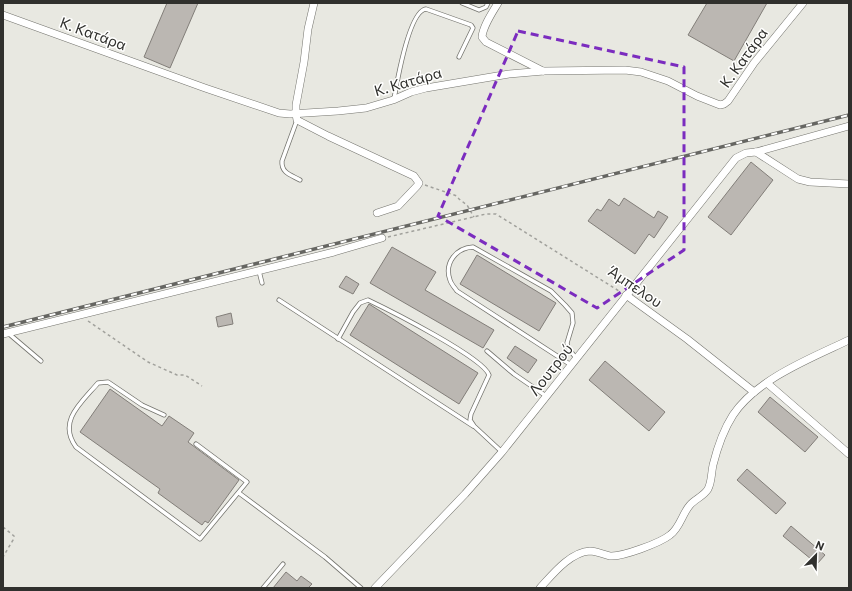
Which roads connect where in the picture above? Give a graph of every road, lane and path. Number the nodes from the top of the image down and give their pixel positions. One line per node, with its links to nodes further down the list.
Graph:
1 (314, 3): 10 (street)
2 (462, 3): 3 (lane)
3 (488, 3)
4 (498, 3): 8 (street)
5 (803, 3): 8 (street, Κ. Κατάρα)
6 (3, 15): 10 (street, Κ. Κατάρα)
7 (459, 57): 9 (lane)
8 (544, 71): 9 (street, Κ. Κατάρα)
9 (393, 100): 10 (street, Κ. Κατάρα)
10 (296, 117): 13 (lane); 14 (street)
11 (849, 126): 12 (street)
12 (756, 152): 15 (street); 21 (street, Λουτρού)
13 (300, 180)
14 (419, 183): 16 (street); 17 (path)
15 (849, 184)
16 (377, 214)
17 (474, 217): 18 (path); 21 (path, Άμπελου)
18 (382, 238): 19 (street)
19 (259, 270): 20 (lane); 23 (street)
20 (262, 283)
21 (626, 295): 28 (street, Λουτρού); 33 (street, Άμπελου)
22 (279, 300): 25 (lane)
23 (80, 315): 24 (street); 32 (path)
24 (5, 334): 29 (lane)
25 (338, 339): 36 (lane); 36 (lane)
26 (849, 340): 31 (street)
27 (487, 351): 34 (lane)
28 (576, 358): 30 (street, Λουτρού); 30 (lane)
29 (41, 361)
30 (571, 365): 34 (street, Λουτρού)
31 (767, 383): 33 (street); 39 (street)
32 (202, 386)
33 (754, 392): 47 (street)
34 (546, 396): 38 (street, Λουτρού)
35 (164, 415): 40 (lane)
36 (474, 426): 38 (lane)
37 (196, 444): 40 (lane)
38 (502, 452): 46 (street, Λουτρού)
39 (849, 454)
40 (239, 493): 45 (lane)
41 (3, 527): 42 (path)
42 (3, 556)
43 (283, 564): 44 (lane)
44 (263, 588)
45 (361, 588)
46 (375, 588)
47 (540, 588)

